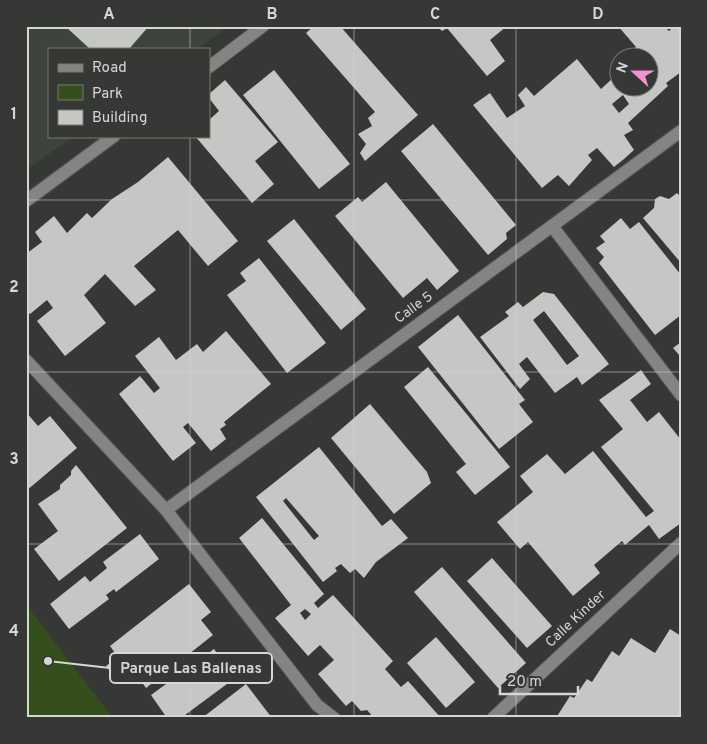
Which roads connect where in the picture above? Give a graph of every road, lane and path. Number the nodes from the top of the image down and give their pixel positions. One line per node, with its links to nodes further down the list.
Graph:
1 (264, 26): 2 (street)
2 (210, 66)
3 (681, 131): 6 (street, Calle 5)
4 (111, 138): 5 (street)
5 (26, 201)
6 (552, 226): 8 (street); 9 (street, Calle 5)
7 (26, 360): 9 (street)
8 (681, 395)
9 (166, 510): 11 (street)
10 (681, 543): 12 (street, Calle Kinder)
11 (334, 718)
12 (492, 718)

